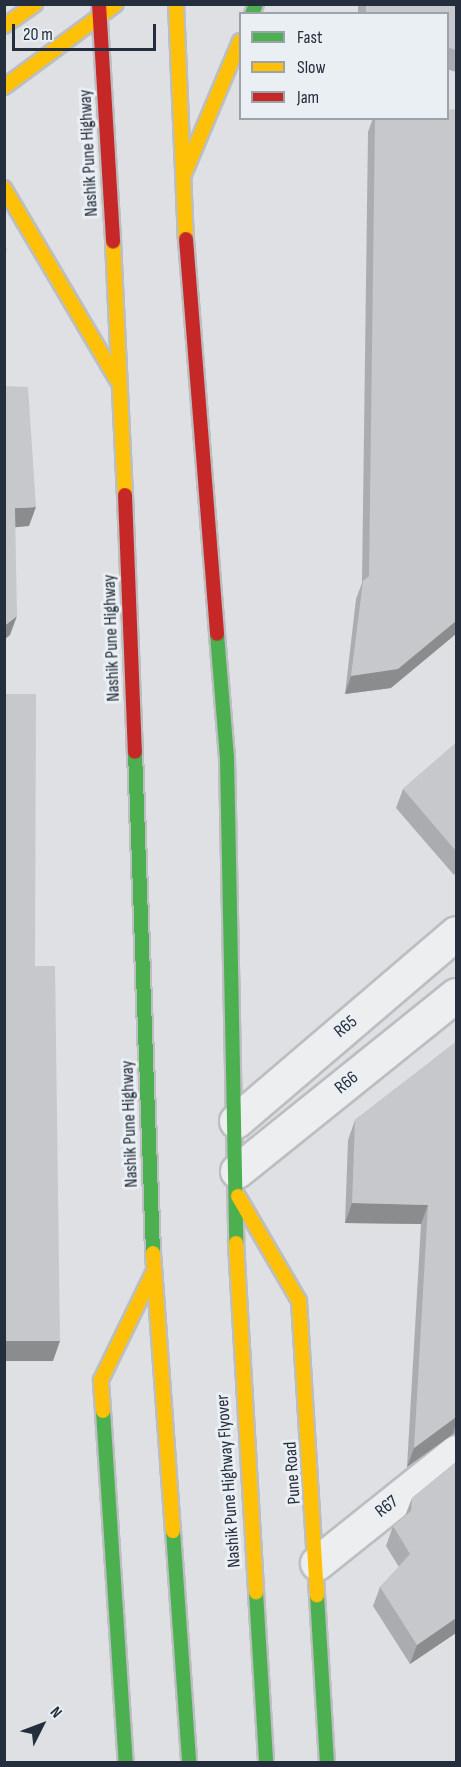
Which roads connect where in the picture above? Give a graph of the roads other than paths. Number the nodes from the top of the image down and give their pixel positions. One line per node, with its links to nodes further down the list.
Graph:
1 (35, 4): 5 (main road)
2 (116, 4): 4 (main road)
3 (176, 4): 8 (main road)
4 (99, 10): 7 (main road); 10 (main road, Nashik Pune Highway)
5 (4, 26)
6 (239, 43): 8 (main road)
7 (4, 87)
8 (181, 183): 13 (main road)
9 (4, 188): 10 (main road)
10 (121, 387): 15 (main road, Nashik Pune Highway)
11 (456, 933): 13 (street, R65)
12 (456, 995): 14 (street, R66)
13 (236, 1121): 14 (main road)
14 (237, 1184): 17 (main road, Pune Road); 20 (main road, Nashik Pune Highway Flyover)
15 (154, 1271): 18 (main road); 19 (main road)
16 (456, 1452): 17 (street, R67)
17 (317, 1563): 21 (main road, Pune Road)
18 (126, 1762)
19 (189, 1762)
20 (266, 1762)
21 (327, 1762)

